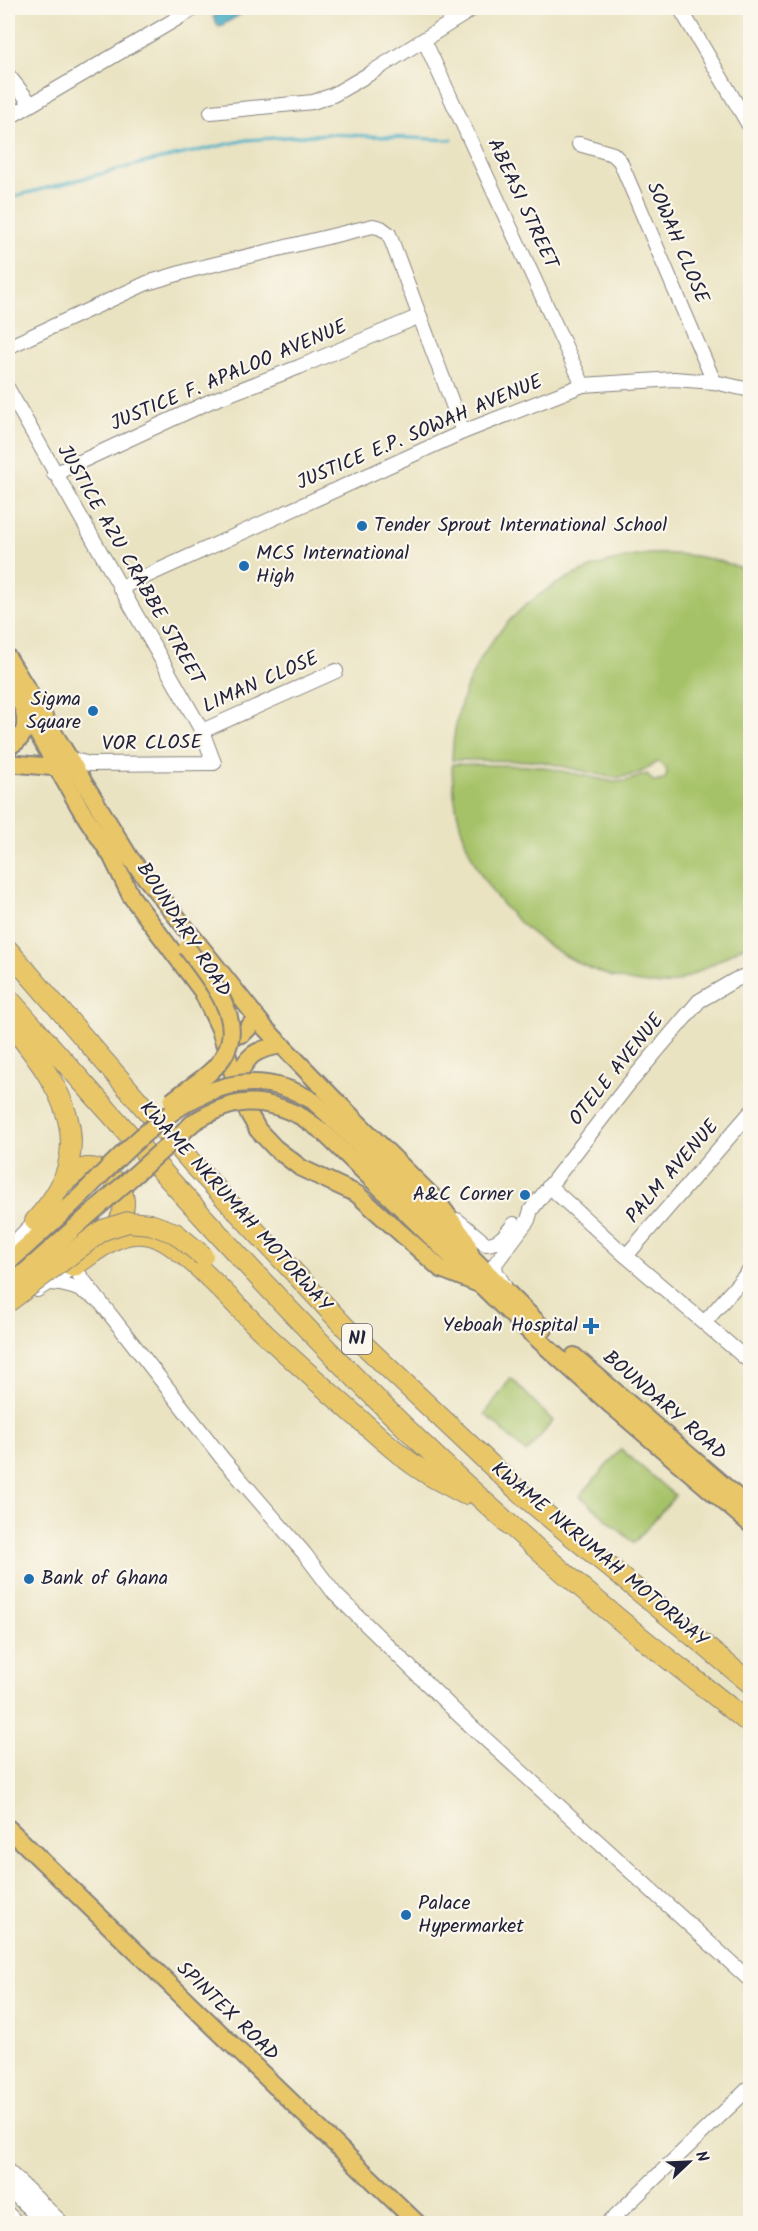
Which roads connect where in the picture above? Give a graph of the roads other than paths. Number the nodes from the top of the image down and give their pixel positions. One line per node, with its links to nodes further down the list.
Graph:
1 (195, 8): 6 (street)
2 (474, 8): 4 (street)
3 (680, 8): 9 (street)
4 (424, 40): 7 (street); 14 (street, ABEASI STREET)
5 (8, 75): 6 (street)
6 (31, 104): 8 (street)
7 (211, 112)
8 (8, 118)
9 (750, 127)
10 (579, 144): 13 (street, SOWAH CLOSE)
11 (420, 316): 12 (street); 17 (street); 18 (street, JUSTICE F. APALOO AVENUE)
12 (8, 347)
13 (714, 382): 14 (street, JUSTICE E.P. SOWAH AVENUE); 16 (street, JUSTICE E.P. SOWAH AVENUE)
14 (584, 385): 17 (street, JUSTICE E.P. SOWAH AVENUE)
15 (8, 389): 18 (street, JUSTICE AZU CRABBE STREET)
16 (750, 390)
17 (463, 432): 19 (street, JUSTICE E.P. SOWAH AVENUE)
18 (54, 474): 19 (street, JUSTICE AZU CRABBE STREET)
19 (120, 588): 24 (street, JUSTICE AZU CRABBE STREET)
20 (8, 658): 27 (main road, BOUNDARY ROAD)
21 (336, 671): 24 (street, LIMAN CLOSE)
22 (8, 684): 23 (main road, BOUNDARY ROAD)
23 (23, 707): 25 (main road); 27 (main road, BOUNDARY ROAD)
24 (202, 731): 28 (street, JUSTICE AZU CRABBE STREET)
25 (8, 746)
26 (11, 760): 27 (main road); 29 (main road)
27 (69, 763): 28 (street, VOR CLOSE); 29 (main road, BOUNDARY ROAD); 34 (main road, BOUNDARY ROAD)
28 (214, 763)
29 (73, 796): 30 (main road, BOUNDARY ROAD)
30 (112, 857): 36 (main road, BOUNDARY ROAD); 40 (main road, bridge)
31 (8, 950): 66 (highway, KWAME NKRUMAH MOTORWAY / N1)
32 (750, 974): 42 (street, OTELE AVENUE)
33 (8, 998): 64 (highway, KWAME NKRUMAH MOTORWAY / N1)
34 (256, 1017): 36 (main road); 37 (main road, BOUNDARY ROAD)
35 (8, 1021): 41 (highway)
36 (220, 1029): 38 (main road, BOUNDARY ROAD)
37 (282, 1045): 38 (main road); 43 (main road, BOUNDARY ROAD)
38 (235, 1080): 54 (main road, BOUNDARY ROAD)
39 (750, 1113): 48 (street, PALM AVENUE)
40 (160, 1119): 49 (main road, BOUNDARY ROAD, bridge); 50 (main road, bridge)
41 (63, 1183): 45 (highway); 47 (highway)
42 (549, 1186): 44 (street, OTELE AVENUE); 48 (street)
43 (437, 1201): 44 (street, OTELE AVENUE); 49 (main road, BOUNDARY ROAD)
44 (531, 1210): 56 (street, OTELE AVENUE)
45 (35, 1221): 46 (street)
46 (8, 1249)
47 (93, 1252): 51 (highway); 62 (highway)
48 (626, 1256): 60 (street)
49 (472, 1259): 56 (main road, BOUNDARY ROAD)
50 (8, 1263)
51 (73, 1267): 53 (street); 58 (street)
52 (750, 1270): 60 (street)
53 (50, 1283): 58 (street); 59 (street)
54 (479, 1284): 55 (main road, BOUNDARY ROAD, bridge); 65 (main road, BOUNDARY ROAD)
55 (8, 1287)
56 (512, 1299): 63 (main road, BOUNDARY ROAD)
57 (8, 1302): 62 (highway, bridge)
58 (104, 1304): 69 (street)
59 (8, 1311)
60 (705, 1322): 61 (street)
61 (750, 1362)
62 (338, 1400): 64 (highway)
63 (750, 1508)
64 (498, 1513): 67 (highway, KWAME NKRUMAH MOTORWAY / N1)
65 (750, 1524)
66 (750, 1683)
67 (750, 1724)
68 (8, 1828): 77 (main road, SPINTEX ROAD)
69 (750, 1980)
70 (750, 2087): 78 (street)
71 (8, 2171): 76 (street)
72 (8, 2188): 75 (street)
73 (8, 2214): 74 (street)
74 (18, 2223)
75 (45, 2223)
76 (63, 2223)
77 (418, 2223)
78 (607, 2223)

